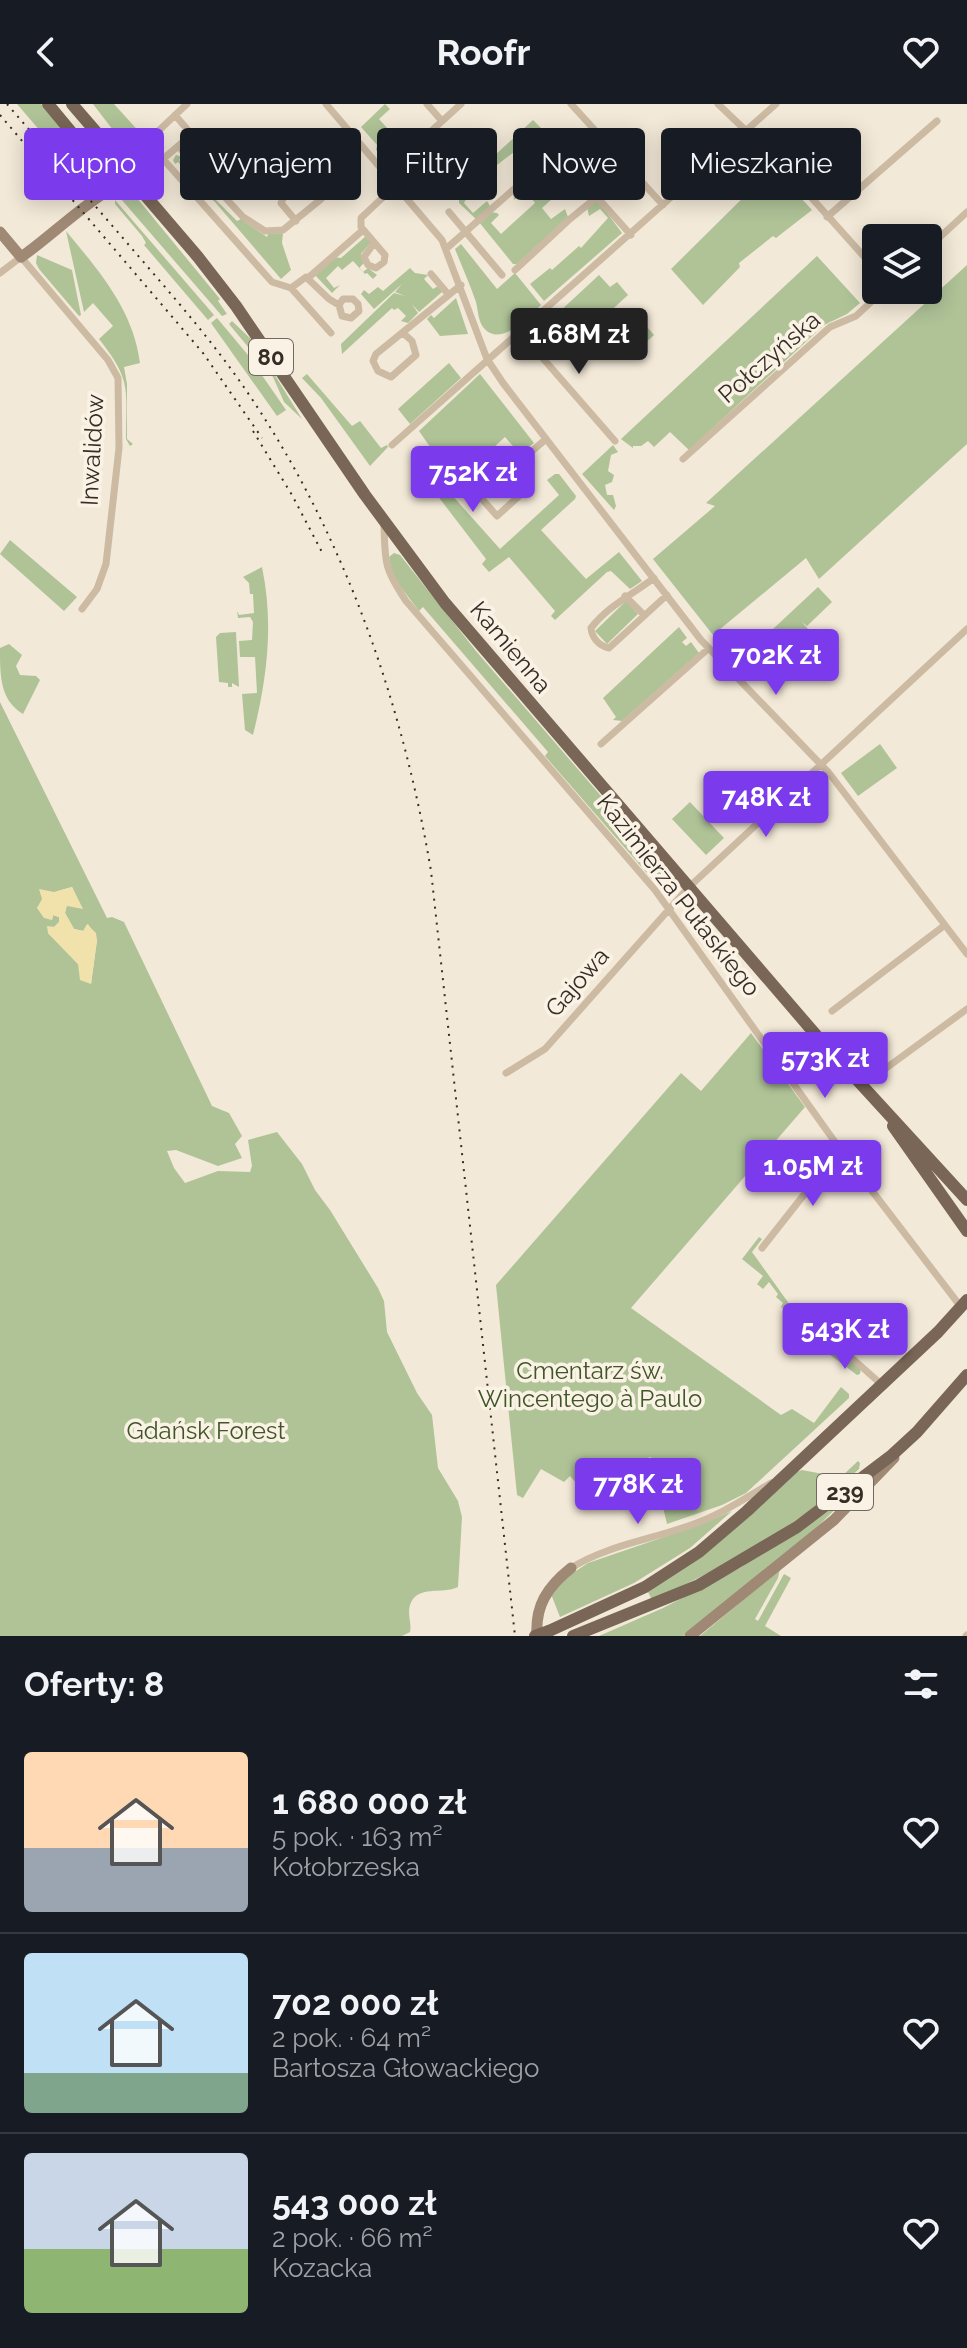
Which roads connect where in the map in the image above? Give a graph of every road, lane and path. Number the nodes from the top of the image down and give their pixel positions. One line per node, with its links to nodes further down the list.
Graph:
1 (48, 104): 13 (main road, Kamienna / 80)
2 (72, 104): 14 (main road, Kamienna / 80)
3 (187, 104): 10 (street)
4 (326, 104): 21 (street)
5 (427, 104): 11 (street)
6 (461, 104): 11 (street)
7 (571, 104): 31 (street)
8 (718, 104): 18 (street)
9 (776, 104): 19 (street)
10 (175, 115): 15 (street); 16 (street)
11 (442, 121): 17 (street)
12 (937, 121): 34 (street)
13 (68, 128)
14 (93, 128)
15 (161, 128)
16 (185, 128)
17 (434, 128)
18 (741, 128)
19 (749, 128)
20 (178, 146): 35 (street); 53 (street)
21 (377, 164)
22 (513, 190): 38 (street)
23 (94, 200): 46 (street)
24 (149, 200): 66 (main road, Kamienna / 80)
25 (380, 200): 36 (street)
26 (409, 200): 43 (street)
27 (594, 200): 42 (street)
28 (600, 200): 39 (street)
29 (669, 200): 31 (street)
30 (812, 200): 34 (street)
31 (663, 205): 39 (street)
32 (449, 212): 38 (street)
33 (967, 212): 40 (street)
34 (827, 217): 45 (street)
35 (296, 221): 35 (street)
36 (363, 230): 41 (street); 51 (street)
37 (0, 232): 46 (street, Inwalidów)
38 (466, 232): 43 (street); 50 (street)
39 (631, 235): 57 (street)
40 (942, 235)
41 (374, 243)
42 (540, 246): 44 (street); 47 (street)
43 (447, 248): 52 (street)
44 (547, 255)
45 (862, 255)
46 (21, 257): 48 (street); 72 (street, Inwalidów)
47 (515, 270)
48 (0, 273)
49 (431, 274): 54 (street)
50 (502, 275)
51 (308, 278): 53 (street); 56 (street)
52 (461, 285): 54 (street); 60 (street)
53 (291, 288): 58 (street)
54 (448, 294): 59 (street)
55 (869, 304): 64 (street, Połczyńska)
56 (339, 305)
57 (520, 332): 60 (street); 62 (street)
58 (331, 333)
59 (403, 333): 59 (street)
60 (487, 359): 61 (street); 63 (street)
61 (546, 439): 65 (street); 69 (street)
62 (615, 441)
63 (392, 445)
64 (683, 459)
65 (514, 466): 65 (street)
66 (384, 522): 67 (main road, Kamienna / 80); 68 (street, Kazimierza Pułaskiego)
67 (405, 551): 68 (street); 78 (main road, Kamienna / 80)
68 (384, 556): 79 (street, Kazimierza Pułaskiego)
69 (654, 578): 70 (street); 71 (street)
70 (667, 595): 73 (street); 75 (street)
71 (625, 596): 73 (street); 73 (street)
72 (82, 609)
73 (644, 615)
74 (966, 632): 77 (street)
75 (709, 648): 76 (street); 77 (street)
76 (601, 744)
77 (822, 766): 78 (street); 80 (street)
78 (688, 888): 79 (street, Gajowa); 86 (main road, Kamienna / 80)
79 (669, 908): 84 (street, Gajowa); 87 (street, Kazimierza Pułaskiego)
80 (945, 925): 81 (street); 83 (street)
81 (967, 954)
82 (967, 1009): 85 (street)
83 (832, 1011)
84 (506, 1073)
85 (878, 1074)
86 (887, 1115): 88 (main road, Kamienna / 80); 89 (main road, Kamienna / 80)
87 (840, 1149): 90 (street); 91 (street, Kazimierza Pułaskiego)
88 (967, 1200)
89 (967, 1231)
90 (762, 1248)
91 (964, 1303): 94 (main road, 239)
92 (827, 1336): 94 (street)
93 (967, 1375): 95 (main road, 239)
94 (881, 1384): 96 (main road, 239)
95 (917, 1432): 99 (main road, 239); 102 (street)
96 (780, 1478): 97 (street); 98 (main road, 239)
97 (571, 1568): 100 (street)
98 (641, 1589): 99 (street); 100 (main road, 239)
99 (641, 1610): 101 (main road, 239)
100 (539, 1631)
101 (573, 1636)
102 (690, 1636)

